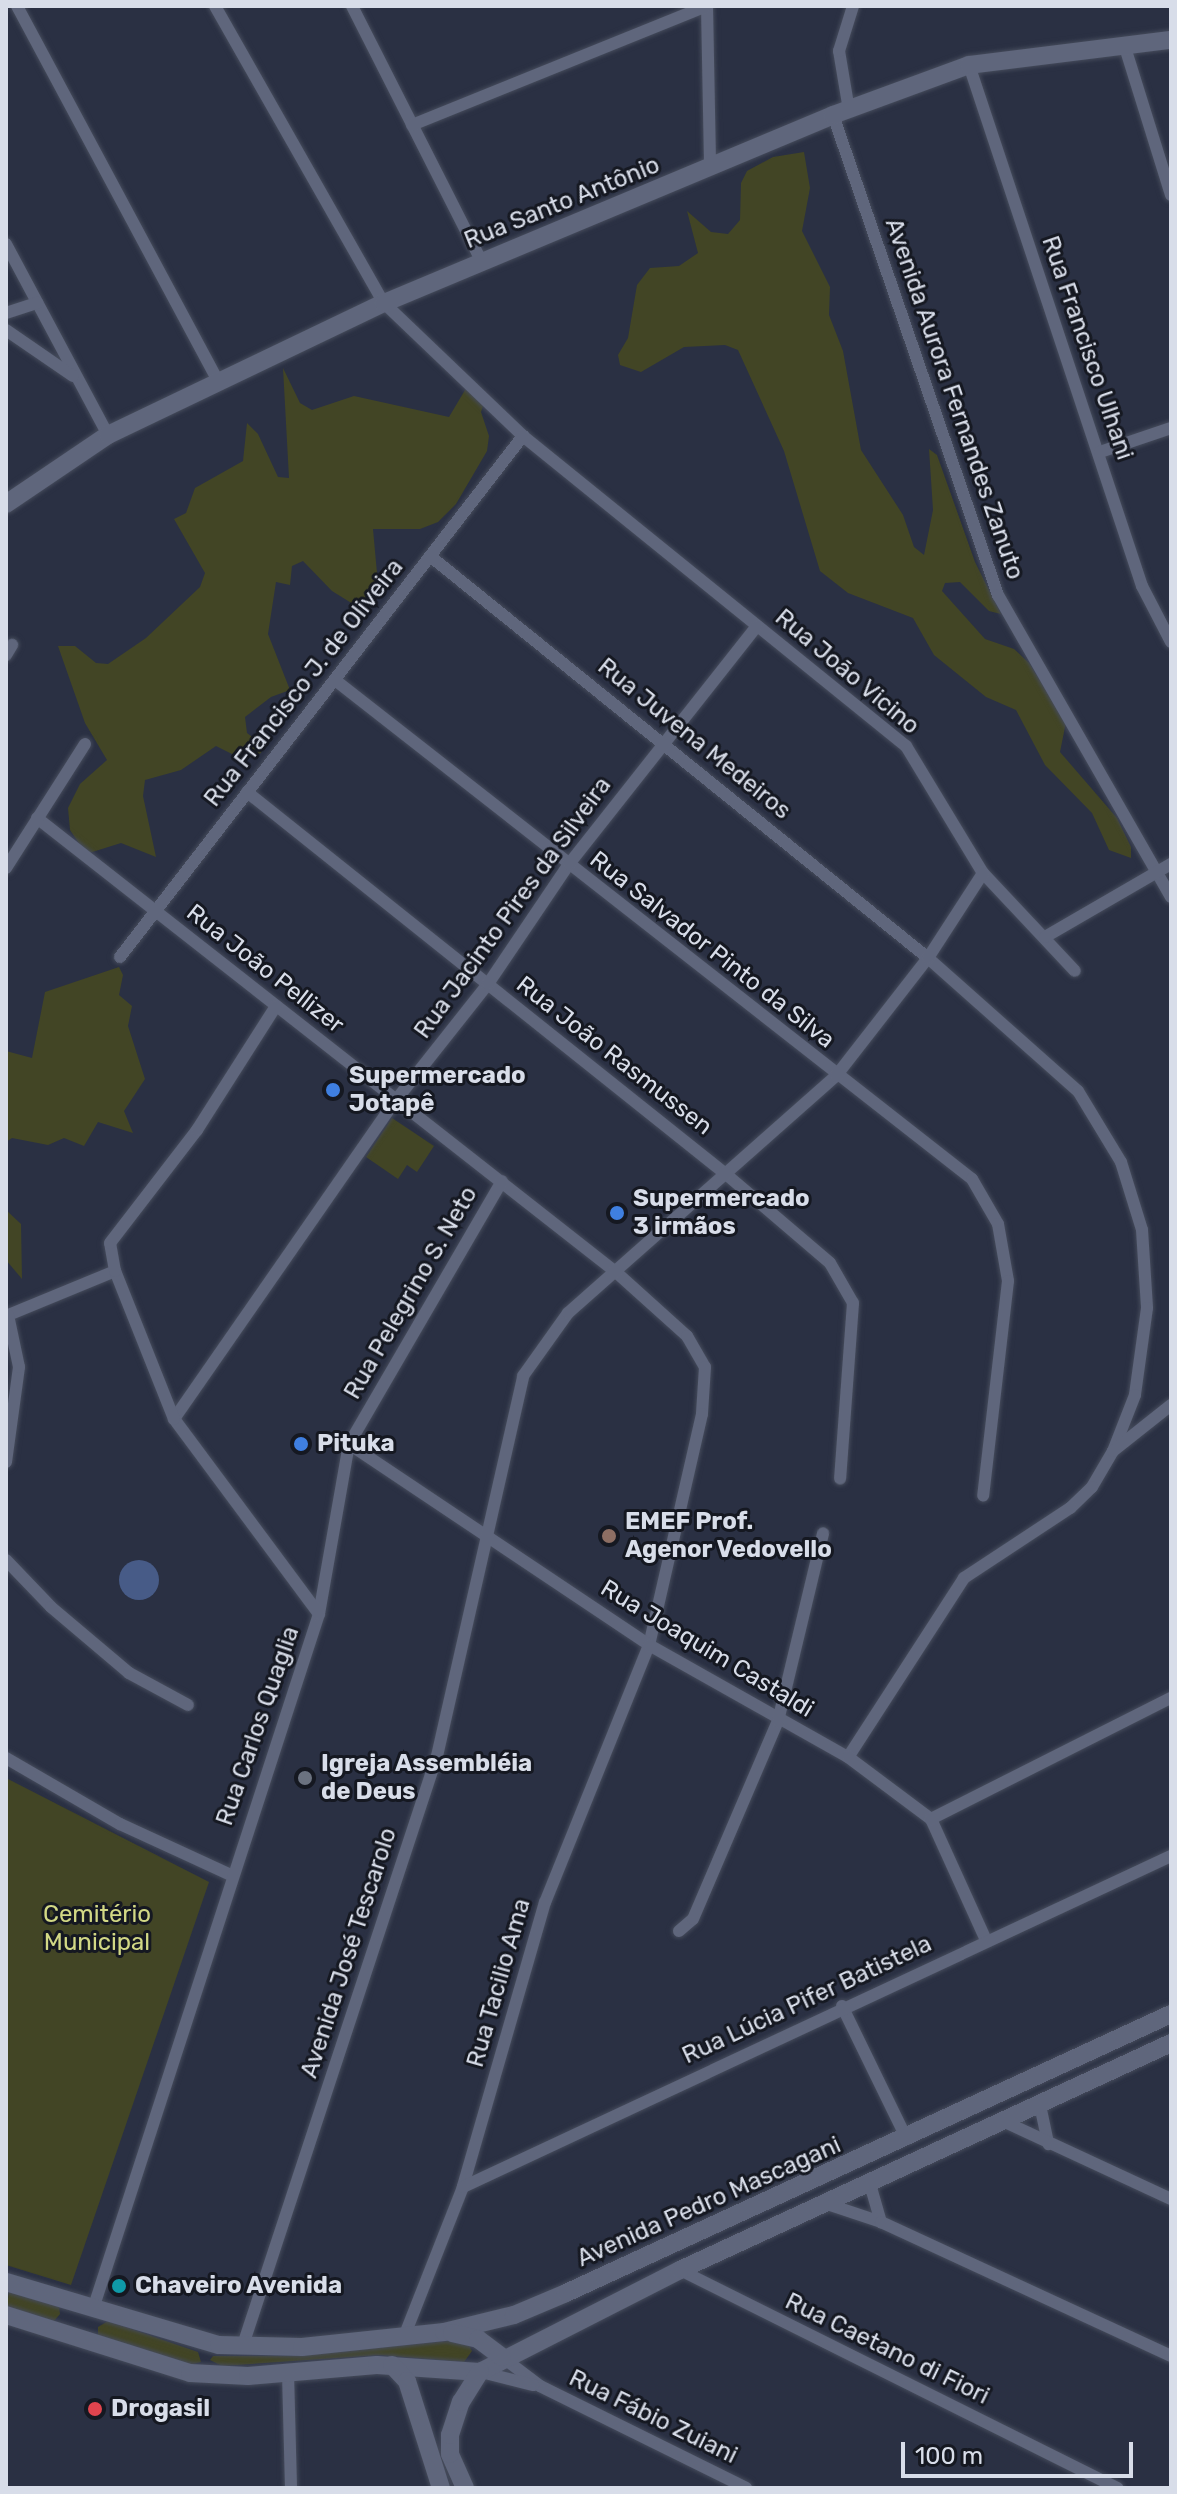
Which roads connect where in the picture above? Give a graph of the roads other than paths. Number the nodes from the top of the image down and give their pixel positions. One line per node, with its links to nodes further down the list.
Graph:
1 (17, 6): 20 (street)
2 (215, 6): 16 (street, Rua João Vicino)
3 (352, 6): 10 (street)
4 (707, 6): 10 (street); 11 (street)
5 (853, 6): 9 (street, Avenida Aurora Fernandes Zanuto)
6 (1171, 40): 7 (main road, Rua Santo Antônio)
7 (1124, 44): 8 (main road, Rua Santo Antônio); 12 (street)
8 (969, 65): 9 (main road, Rua Santo Antônio); 24 (street, Rua Francisco Ulhani)
9 (841, 113): 11 (main road, Rua Santo Antônio); 37 (street, Avenida Aurora Fernandes Zanuto)
10 (412, 125): 14 (street)
11 (710, 168): 14 (main road, Rua Santo Antônio)
12 (1171, 195)
13 (6, 244): 15 (street)
14 (482, 262): 16 (main road, Rua Santo Antônio)
15 (37, 303): 17 (street); 19 (street)
16 (384, 303): 20 (main road, Rua Santo Antônio); 23 (street, Rua João Vicino)
17 (6, 313)
18 (6, 330): 19 (street)
19 (74, 376): 22 (street)
20 (218, 381): 22 (main road, Rua Santo Antônio)
21 (1171, 428): 24 (street)
22 (108, 435): 25 (main road, Rua Santo Antônio)
23 (523, 436): 26 (street, Rua Francisco J. de Oliveira); 27 (street, Rua João Vicino)
24 (1100, 452): 28 (street, Rua Francisco Ulhani)
25 (6, 504)
26 (430, 556): 29 (street, Rua Francisco J. de Oliveira); 30 (street, Rua Juvena Medeiros)
27 (757, 626): 30 (street, Rua Jacinto Pires da Silveira); 38 (street, Rua João Vicino)
28 (1171, 642)
29 (335, 680): 32 (street, Rua Francisco J. de Oliveira); 34 (street, Rua Salvador Pinto da Silva)
30 (665, 742): 34 (street, Rua Jacinto Pires da Silveira); 43 (street, Rua Juvena Medeiros)
31 (85, 744): 33 (street)
32 (247, 792): 40 (street, Rua Francisco J. de Oliveira); 45 (street, Rua João Rasmussen)
33 (37, 818): 36 (street); 40 (street, Rua João Pellizer)
34 (569, 864): 45 (street, Rua Jacinto Pires da Silveira); 47 (street, Rua Salvador Pinto da Silva)
35 (1171, 864): 37 (street)
36 (6, 868)
37 (1157, 872): 39 (street, Avenida Aurora Fernandes Zanuto); 41 (street)
38 (983, 873): 41 (street, Rua João Vicino); 43 (street)
39 (1171, 897)
40 (156, 911): 42 (street, Rua Francisco J. de Oliveira); 46 (street, Rua João Pellizer)
41 (1045, 937): 44 (street, Rua João Vicino)
42 (120, 957)
43 (928, 958): 47 (street); 57 (street, Rua Juvena Medeiros)
44 (1075, 971)
45 (488, 984): 48 (street, Rua Jacinto Pires da Silveira); 49 (street, Rua João Rasmussen)
46 (276, 1006): 48 (street, Rua João Pellizer); 51 (street, Rua Carlos Quaglia)
47 (836, 1076): 49 (street); 60 (street, Rua Salvador Pinto da Silva)
48 (396, 1100): 50 (street, Rua João Pellizer); 55 (street, Rua Jacinto Pires da Silveira)
49 (727, 1175): 52 (street); 59 (street, Rua João Rasmussen)
50 (502, 1181): 52 (street, Rua João Pellizer); 56 (street, Rua Pelegrino S. Neto)
51 (115, 1271): 53 (street); 55 (street, Rua Carlos Quaglia)
52 (617, 1273): 61 (street, Avenida José Tescarolo); 65 (street, Rua Tacilio Ama)
53 (7, 1315): 58 (street)
54 (1171, 1405): 57 (street)
55 (174, 1419): 64 (street, Rua Carlos Quaglia)
56 (349, 1444): 61 (street, Rua Joaquim Castaldi); 64 (street, Rua Pelegrino S. Neto)
57 (1113, 1451): 69 (street)
58 (6, 1462)
59 (840, 1479)
60 (983, 1496)
61 (486, 1532): 65 (street, Rua Joaquim Castaldi); 95 (street, Avenida José Tescarolo)
62 (823, 1533): 68 (street)
63 (6, 1560): 67 (street)
64 (319, 1614): 73 (street, Rua Carlos Quaglia)
65 (649, 1645): 68 (street, Rua Joaquim Castaldi); 84 (street, Rua Tacilio Ama)
66 (1171, 1698): 71 (street)
67 (188, 1705)
68 (778, 1721): 69 (street, Rua Joaquim Castaldi); 74 (street)
69 (848, 1757): 71 (street, Rua Joaquim Castaldi)
70 (6, 1758): 73 (street)
71 (931, 1819): 75 (street, Rua Joaquim Castaldi)
72 (1171, 1856): 75 (street, Rua Lúcia Pifer Batistela)
73 (231, 1875): 90 (street, Rua Carlos Quaglia)
74 (679, 1931)
75 (986, 1940): 76 (street, Rua Lúcia Pifer Batistela)
76 (842, 2006): 81 (street); 84 (street, Rua Lúcia Pifer Batistela)
77 (1171, 2014): 81 (main road, Avenida Pedro Mascagani)
78 (1171, 2043): 79 (main road, Avenida Pedro Mascagani)
79 (1040, 2105): 80 (main road, Avenida Pedro Mascagani); 82 (street)
80 (1005, 2122): 82 (street); 83 (main road, Avenida Pedro Mascagani)
81 (907, 2139): 92 (main road, Avenida Pedro Mascagani)
82 (1048, 2144): 85 (street)
83 (870, 2184): 86 (main road, Avenida Pedro Mascagani); 87 (street)
84 (463, 2187): 94 (street, Rua Tacilio Ama)
85 (1171, 2199)
86 (827, 2204): 87 (street); 88 (main road, Avenida Pedro Mascagani)
87 (881, 2222): 96 (street)
88 (680, 2270): 97 (main road, Avenida Pedro Mascagani); 106 (street, Rua Caetano di Fiori)
89 (6, 2282): 90 (main road, Avenida Pedro Mascagani)
90 (93, 2309): 93 (main road); 95 (main road, Avenida Pedro Mascagani)
91 (6, 2315): 93 (main road)
92 (444, 2332): 94 (main road, Avenida Pedro Mascagani); 97 (main road)
93 (65, 2333): 100 (main road)
94 (404, 2337): 95 (main road, Avenida Pedro Mascagani)
95 (242, 2348)
96 (1171, 2356)
97 (502, 2357): 99 (main road, Avenida Pedro Mascagani); 101 (street, Rua Fábio Zuiani)
98 (392, 2365): 99 (main road); 100 (main road); 103 (main road)
99 (480, 2372): 101 (street, Rua Fábio Zuiani); 104 (main road)
100 (288, 2373): 102 (street)
101 (540, 2386): 105 (street, Rua Fábio Zuiani)
102 (291, 2488)
103 (441, 2488)
104 (465, 2488)
105 (746, 2488)
106 (1118, 2488)

